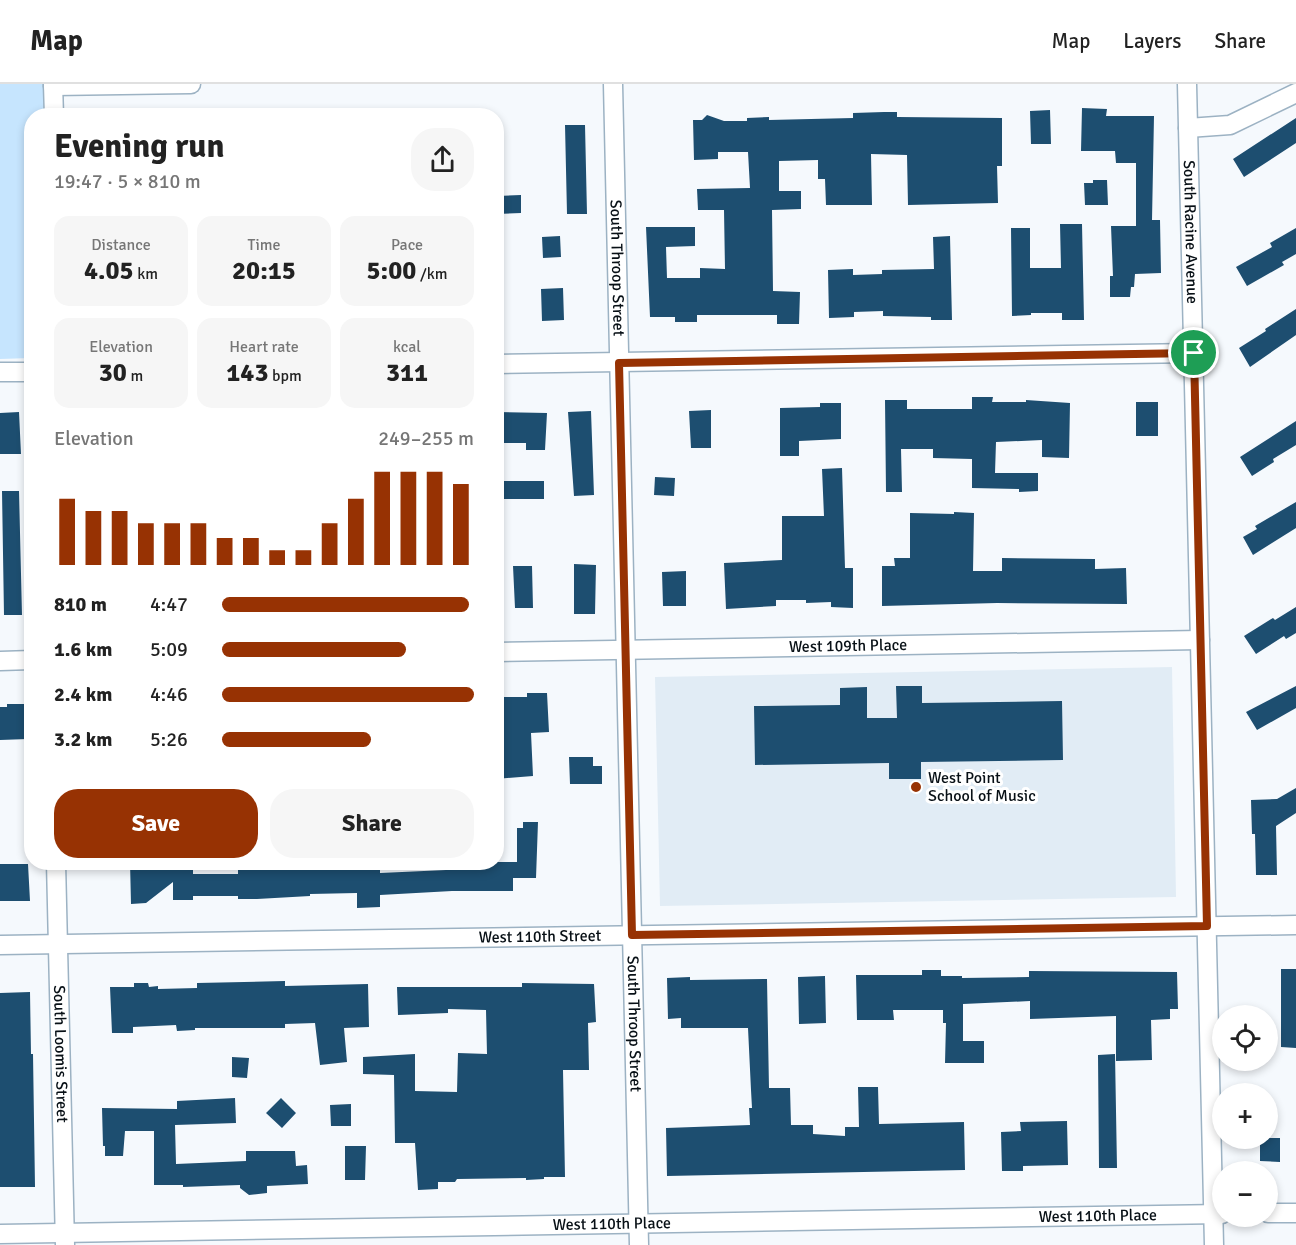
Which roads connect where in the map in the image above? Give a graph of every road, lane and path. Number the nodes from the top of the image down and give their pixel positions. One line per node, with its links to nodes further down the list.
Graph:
1 (191, 84): 4 (street)
2 (613, 84): 9 (street, South Throop Street)
3 (1187, 84): 7 (street, South Racine Avenue)
4 (53, 85): 6 (street)
5 (1296, 93): 7 (street)
6 (54, 108)
7 (1188, 128): 8 (street, South Racine Avenue)
8 (1194, 353): 9 (street); 13 (street, South Racine Avenue)
9 (619, 363): 10 (street); 14 (street, South Throop Street)
10 (504, 364)
11 (0, 372): 12 (street)
12 (24, 372)
13 (1200, 640): 14 (street, West 109th Place); 20 (street, South Racine Avenue)
14 (626, 650): 15 (street, West 109th Place); 21 (street, South Throop Street)
15 (504, 652)
16 (0, 660): 17 (street)
17 (24, 660)
18 (56, 870): 22 (street, South Loomis Street)
19 (1296, 925): 20 (street, West 110th Street)
20 (1207, 926): 21 (street, West 110th Street); 24 (street, South Racine Avenue)
21 (632, 935): 22 (street, West 110th Street); 28 (street, South Throop Street)
22 (58, 944): 23 (street, West 110th Street); 31 (street, South Loomis Street)
23 (0, 945)
24 (1216, 1161)
25 (1278, 1213): 26 (street)
26 (1296, 1213)
27 (1212, 1214): 28 (street, West 110th Place)
28 (639, 1224): 31 (street, West 110th Place); 32 (street, South Throop Street)
29 (1216, 1227): 33 (street, South Racine Avenue)
30 (0, 1234): 31 (street, West 110th Place)
31 (65, 1239)
32 (639, 1245)
33 (1214, 1245)

